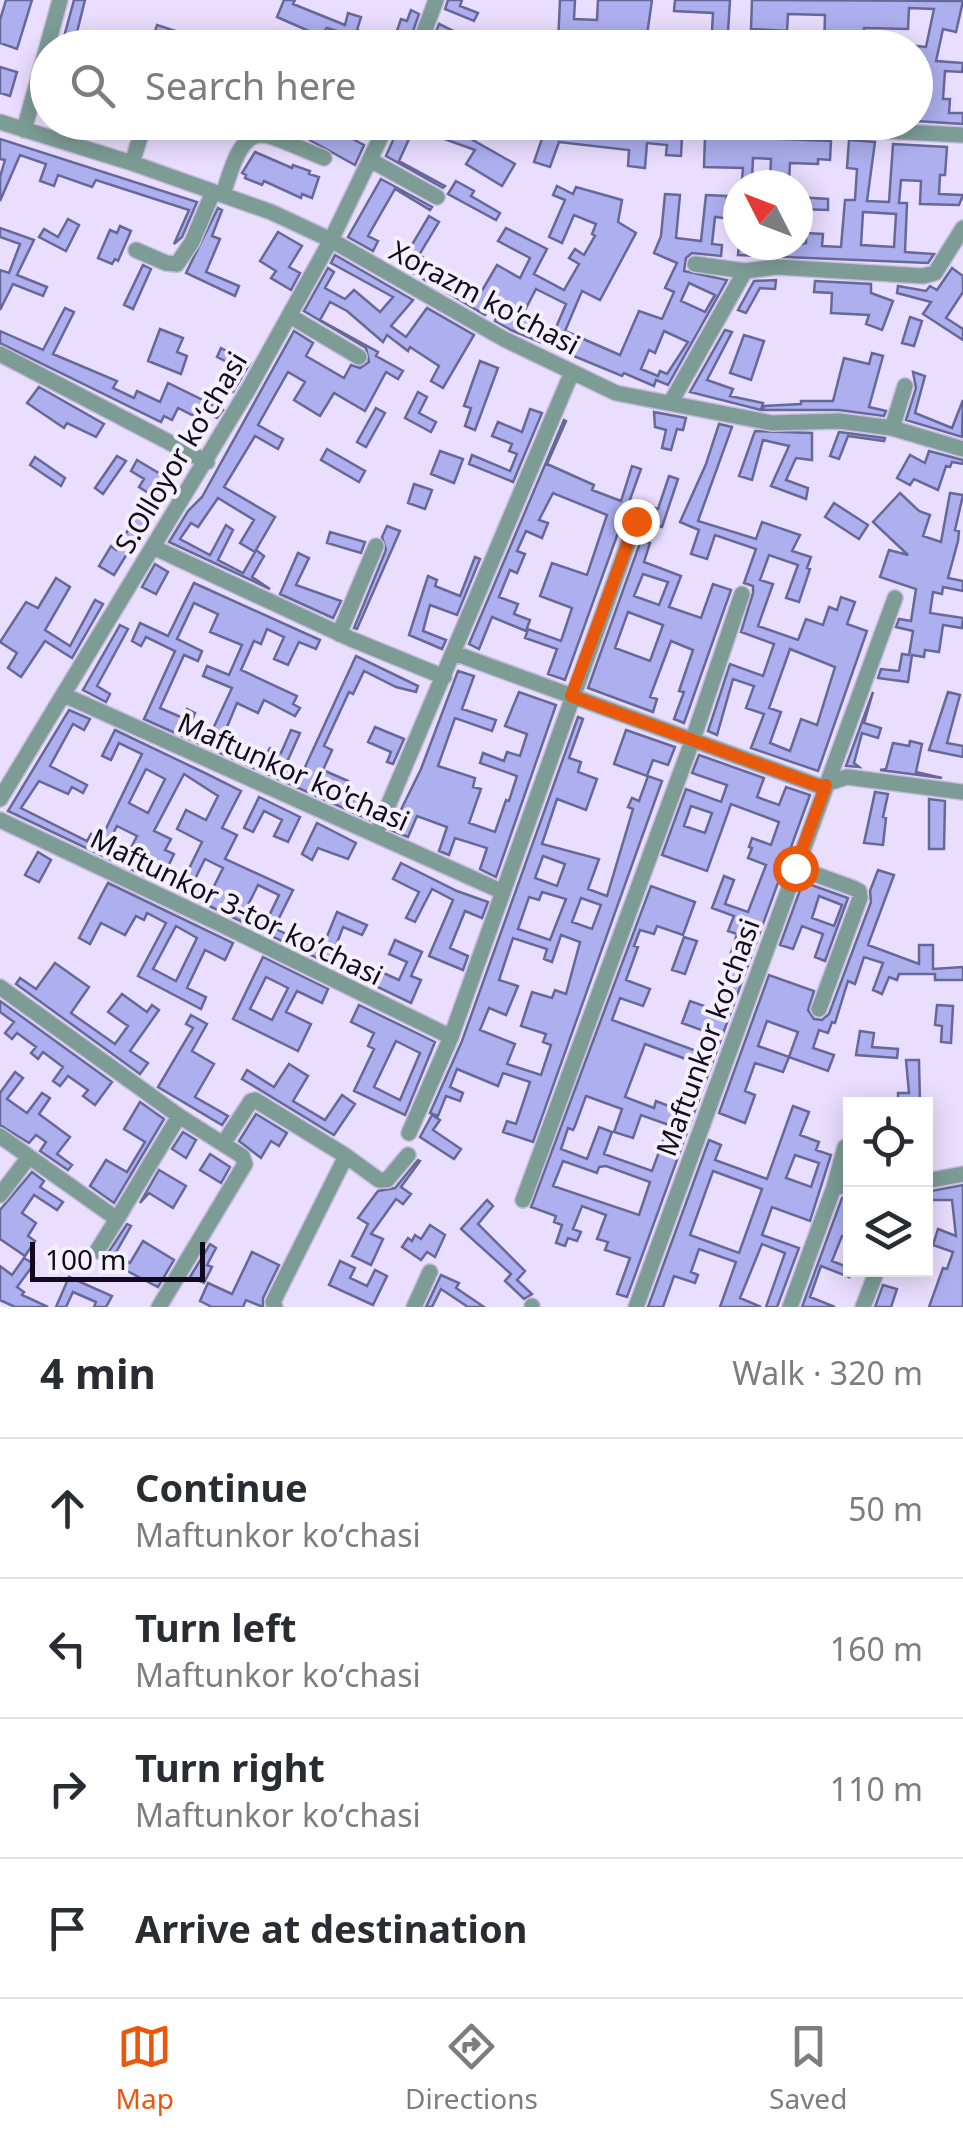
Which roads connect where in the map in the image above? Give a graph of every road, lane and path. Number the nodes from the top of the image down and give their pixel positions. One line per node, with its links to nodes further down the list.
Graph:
1 (60, 0): 3 (street)
2 (436, 0): 4 (street)
3 (52, 30)
4 (425, 30)
5 (30, 108): 7 (street)
6 (0, 122): 7 (street, Xorazm ko'chasi)
7 (24, 130): 8 (street, Xorazm ko'chasi)
8 (30, 132)
9 (933, 133): 10 (street)
10 (963, 134)
11 (57, 140): 18 (street, Xorazm ko'chasi)
12 (139, 140): 18 (street)
13 (246, 140): 19 (street)
14 (281, 140): 16 (street)
15 (381, 140): 17 (street, S.Olloyor koʻchasi)
16 (324, 158)
17 (372, 161): 20 (street); 22 (street, S.Olloyor koʻchasi)
18 (132, 163): 19 (street, Xorazm ko'chasi)
19 (218, 193): 22 (street, Xorazm ko'chasi); 23 (street)
20 (437, 197)
21 (963, 228): 25 (street)
22 (331, 240): 26 (street, S.Olloyor koʻchasi); 29 (street, Xorazm ko'chasi)
23 (136, 250)
24 (695, 264): 25 (street)
25 (746, 271): 31 (street)
26 (290, 316): 28 (street); 34 (street, S.Olloyor koʻchasi)
27 (0, 354): 34 (street)
28 (359, 358)
29 (572, 372): 31 (street, Xorazm ko'chasi); 41 (street)
30 (904, 386): 32 (street)
31 (671, 402): 32 (street, Xorazm ko'chasi)
32 (892, 428): 33 (street, Xorazm ko'chasi)
33 (963, 449)
34 (207, 462): 37 (street, S.Olloyor koʻchasi)
35 (636, 521): 44 (street)
36 (376, 546): 40 (street)
37 (152, 548): 40 (street); 43 (street, S.Olloyor koʻchasi)
38 (742, 594): 45 (street)
39 (895, 598): 46 (street, Maftunkor koʻchasi)
40 (340, 634): 42 (street)
41 (454, 653): 42 (street); 44 (street)
42 (444, 677): 50 (street)
43 (64, 695): 48 (street, S.Olloyor koʻchasi); 50 (street, Maftunkor ko'chasi)
44 (571, 696): 45 (street); 52 (street)
45 (693, 739): 46 (street); 67 (street)
46 (826, 785): 47 (street); 51 (street, Maftunkor koʻchasi)
47 (963, 792)
48 (0, 800)
49 (0, 820): 55 (street, Maftunkor 3-tor koʼchasi)
50 (376, 834): 52 (street, Maftunkor ko'chasi)
51 (795, 868): 54 (street); 75 (street, Maftunkor koʻchasi)
52 (503, 892): 55 (street)
53 (0, 987): 56 (street)
54 (819, 1009)
55 (451, 1038): 57 (street)
56 (179, 1116): 59 (street); 68 (street)
57 (409, 1133)
58 (0, 1136): 62 (street)
59 (223, 1144): 61 (street); 72 (street)
60 (408, 1155): 61 (street)
61 (346, 1156): 73 (street)
62 (29, 1158): 66 (street); 68 (street)
63 (961, 1180): 64 (street)
64 (933, 1181)
65 (842, 1187): 76 (street)
66 (0, 1195)
67 (522, 1200)
68 (117, 1219): 69 (street)
69 (97, 1251)
70 (430, 1272): 74 (street)
71 (874, 1277): 77 (street)
72 (159, 1306)
73 (274, 1307)
74 (414, 1307)
75 (636, 1307)
76 (790, 1307)
77 (863, 1307)

